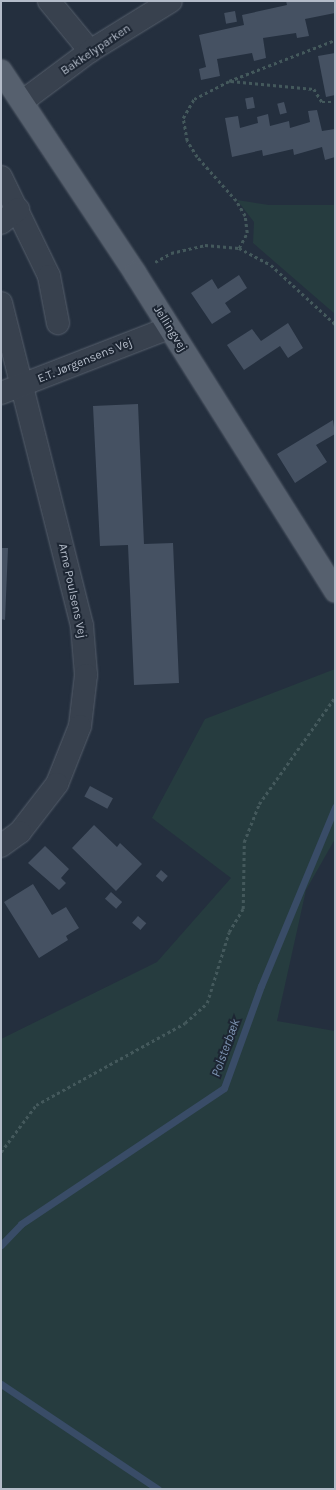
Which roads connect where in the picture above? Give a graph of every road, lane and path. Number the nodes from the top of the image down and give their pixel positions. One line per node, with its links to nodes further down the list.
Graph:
1 (49, 1): 4 (street)
2 (171, 1): 4 (street, Bakkelyparken)
3 (335, 40): 6 (path)
4 (90, 51): 7 (street, Bakkelyparken)
5 (1, 71): 7 (main road, Jellingvej)
6 (229, 81): 8 (path); 12 (path)
7 (23, 101): 13 (main road, Jellingvej)
8 (335, 102)
9 (1, 177): 10 (street)
10 (18, 209): 11 (street); 15 (street)
11 (1, 223)
12 (239, 248): 13 (path); 16 (path)
13 (135, 273): 17 (main road, Jellingvej)
14 (1, 303): 18 (street, Arne Poulsens Vej)
15 (58, 323)
16 (335, 324)
17 (169, 328): 18 (street, E.T. Jørgensens Vej); 20 (main road, Jellingvej)
18 (22, 386): 19 (street, E.T. Jørgensens Vej); 22 (street, Arne Poulsens Vej)
19 (1, 393)
20 (335, 591)
21 (335, 698): 23 (path)
22 (1, 846)
23 (1, 1152)

